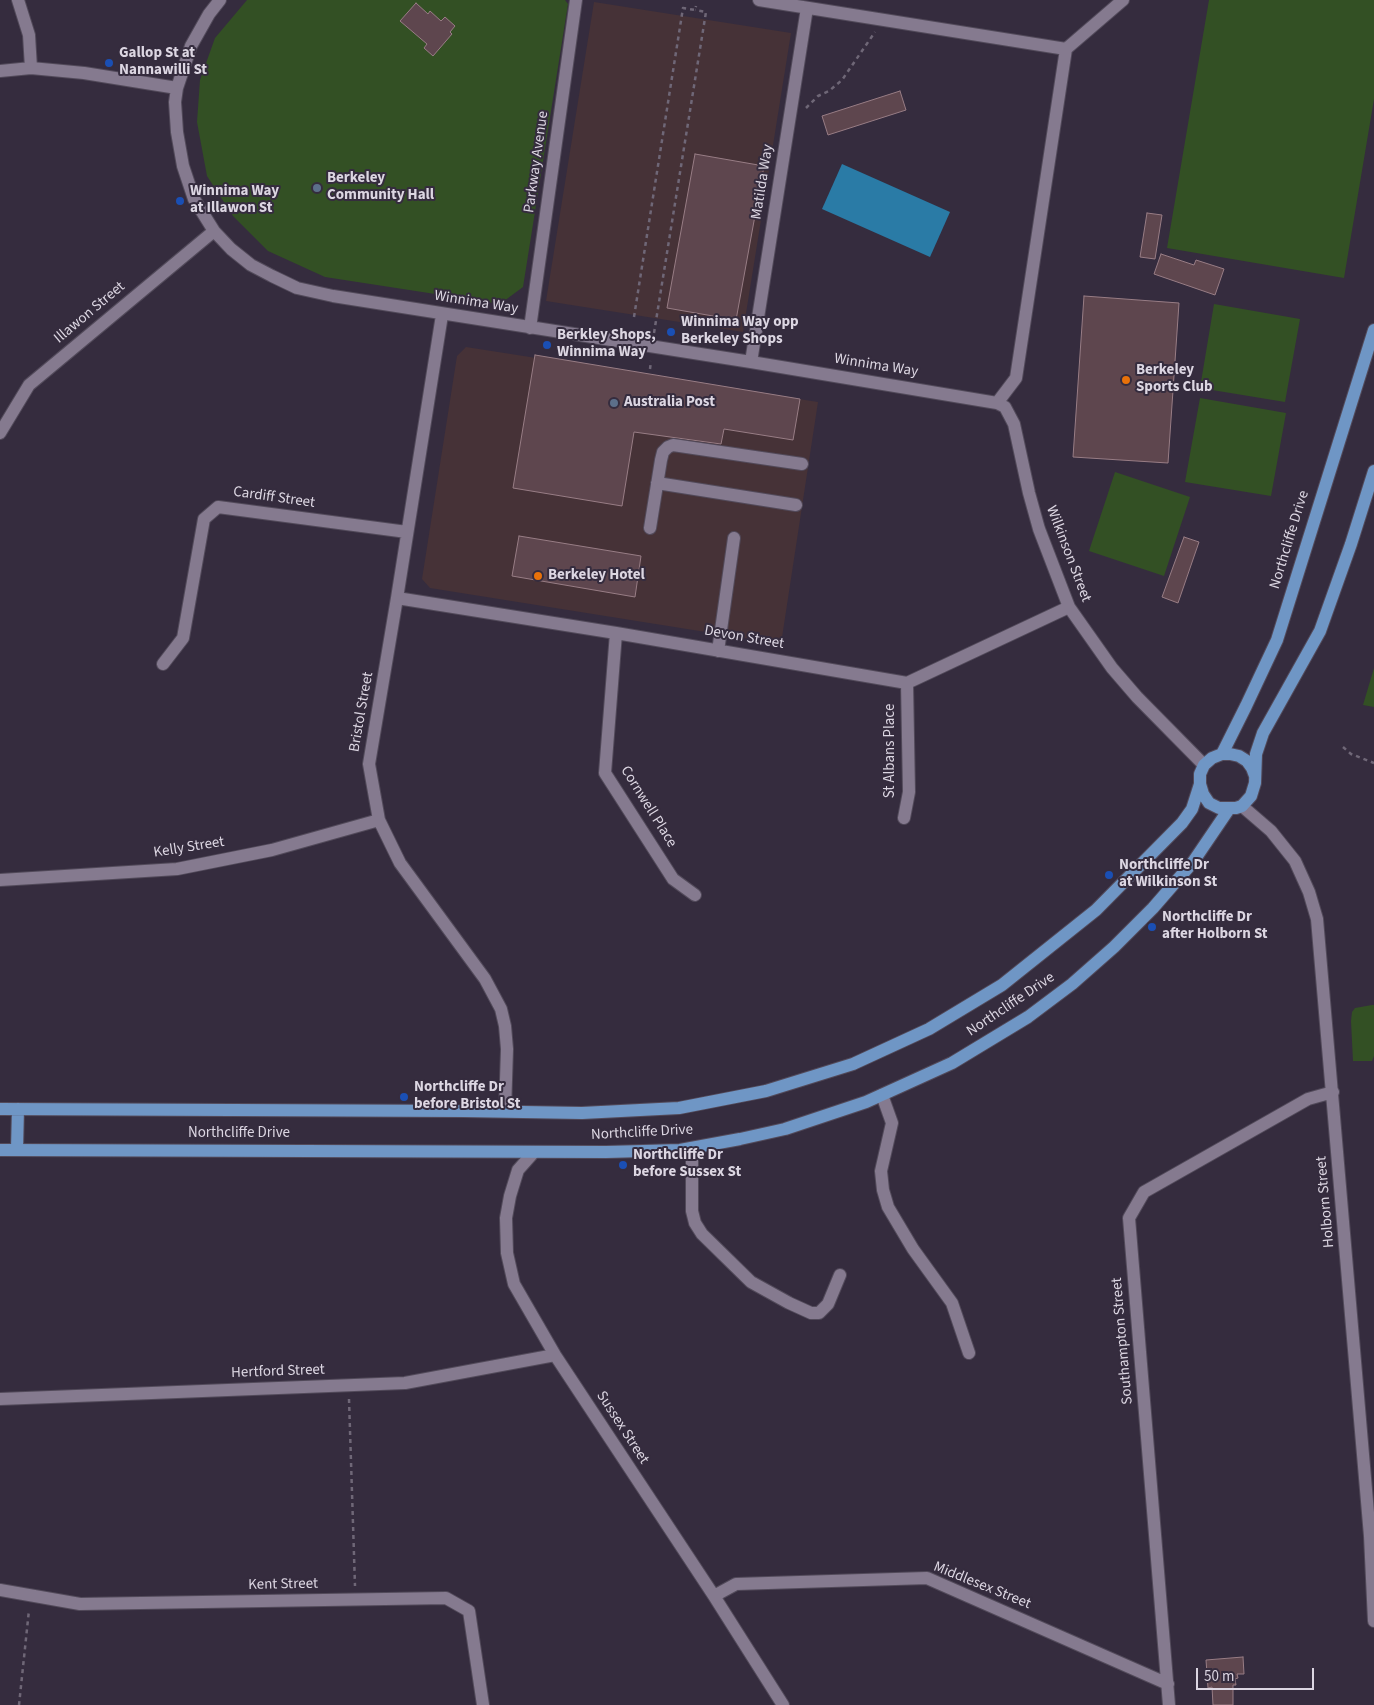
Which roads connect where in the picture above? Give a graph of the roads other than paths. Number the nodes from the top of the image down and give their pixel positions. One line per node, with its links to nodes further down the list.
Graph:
1 (18, 0): 8 (street)
2 (220, 0): 10 (street, Winnima Way)
3 (576, 0): 13 (street, Parkway Avenue)
4 (759, 0): 6 (street)
5 (1123, 0): 7 (street)
6 (807, 8): 7 (street); 15 (street, Matilda Way)
7 (1066, 49): 16 (street)
8 (30, 68): 9 (street); 10 (street)
9 (0, 70)
10 (177, 88): 11 (street, Winnima Way)
11 (214, 231): 12 (street, Winnima Way); 17 (street, Illawon Street)
12 (442, 314): 13 (street, Winnima Way); 23 (street, Bristol Street)
13 (530, 328): 15 (street, Winnima Way)
14 (1374, 330): 31 (main road, Northcliffe Drive)
15 (750, 362): 16 (street, Winnima Way)
16 (998, 403): 26 (street, Wilkinson Street)
17 (0, 433)
18 (802, 464): 20 (street)
19 (1374, 471): 33 (main road)
20 (657, 483): 21 (street); 22 (street)
21 (796, 505)
22 (650, 528)
23 (407, 532): 25 (street, Bristol Street); 29 (street, Cardiff Street)
24 (734, 538): 28 (street)
25 (397, 598): 27 (street, Devon Street); 37 (street, Bristol Street)
26 (1069, 607): 30 (street); 32 (street, Wilkinson Street)
27 (616, 633): 28 (street, Devon Street); 39 (street, Cornwell Place)
28 (718, 650): 30 (street, Devon Street)
29 (163, 664)
30 (907, 683): 36 (street, St Albans Place)
31 (1222, 754): 32 (main road); 33 (main road)
32 (1204, 766): 34 (main road)
33 (1255, 776): 35 (main road)
34 (1200, 784): 35 (main road); 44 (main road, Northcliffe Drive)
35 (1236, 807): 40 (street, Holborn Street); 41 (main road, Northcliffe Drive)
36 (904, 818)
37 (379, 820): 38 (street, Kelly Street); 44 (street, Bristol Street)
38 (0, 880)
39 (695, 895)
40 (1332, 1092): 55 (street, Holborn Street); 56 (street, Southampton Street)
41 (882, 1095): 45 (main road, Northcliffe Drive); 50 (street)
42 (0, 1109): 43 (main road, Northcliffe Drive)
43 (18, 1109): 44 (main road, Northcliffe Drive); 46 (main road)
44 (505, 1111)
45 (692, 1148): 48 (main road, Northcliffe Drive); 49 (street)
46 (17, 1149): 47 (main road, Northcliffe Drive); 48 (main road, Northcliffe Drive)
47 (0, 1150)
48 (534, 1152): 51 (street, Sussex Street)
49 (840, 1275)
50 (969, 1353)
51 (555, 1355): 52 (street, Hertford Street); 54 (street, Sussex Street)
52 (0, 1400)
53 (0, 1590): 57 (street, Kent Street)
54 (714, 1596): 56 (street, Middlesex Street); 58 (street, Sussex Street)
55 (1374, 1621)
56 (1168, 1684): 59 (street, Southampton Street)
57 (483, 1705)
58 (783, 1705)
59 (1169, 1705)

